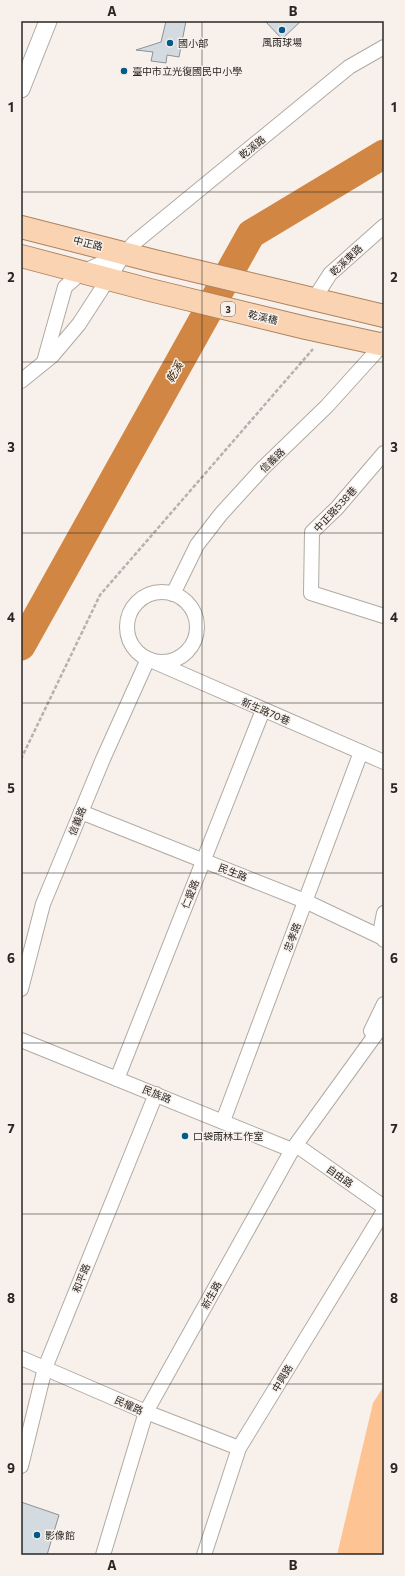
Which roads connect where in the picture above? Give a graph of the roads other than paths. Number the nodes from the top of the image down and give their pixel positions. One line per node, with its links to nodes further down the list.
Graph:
1 (48, 21): 3 (street)
2 (384, 47): 6 (street, 乾溪路)
3 (21, 89)
4 (384, 226): 10 (street, 乾溪東路)
5 (21, 227): 6 (main road, 中正路)
6 (125, 253): 8 (street, 乾溪路); 9 (street, 乾溪路); 10 (main road, 中正路)
7 (21, 256): 8 (main road, 3)
8 (82, 272): 9 (main road, 3); 13 (street, 乾溪路)
9 (108, 280): 12 (main road, 乾溪橋 / 3); 13 (street, 乾溪路)
10 (309, 298): 11 (main road)
11 (384, 316)
12 (384, 342): 16 (street, 信義路)
13 (44, 362): 14 (street, 乾溪路)
14 (21, 381)
15 (384, 453): 17 (street, 中正路538巷)
16 (173, 594): 18 (street); 18 (street)
17 (384, 616)
18 (148, 659): 19 (street, 新生路70巷); 22 (street, 信義路)
19 (263, 710): 20 (street, 新生路70巷); 23 (street, 仁愛路)
20 (361, 752): 21 (street, 新生路70巷); 24 (street, 忠孝路)
21 (384, 762)
22 (81, 812): 23 (street, 民生路); 27 (street, 信義路)
23 (204, 861): 24 (street, 民生路); 32 (street, 仁愛路)
24 (305, 901): 26 (street, 民生路); 34 (street, 忠孝路)
25 (384, 913): 26 (street)
26 (383, 939)
27 (21, 989)
28 (384, 1004): 31 (street, 新生路)
29 (384, 1023): 31 (street, 新生路)
30 (21, 1040): 32 (street, 民族路)
31 (360, 1055): 35 (street, 新生路)
32 (117, 1079): 33 (street, 民族路)
33 (156, 1094): 34 (street, 民族路); 39 (street, 和平路)
34 (223, 1121): 35 (street, 民族路)
35 (294, 1148): 36 (street, 自由路); 40 (street, 新生路)
36 (384, 1207)
37 (384, 1211): 41 (street, 中興路)
38 (21, 1358): 39 (street, 民權路)
39 (45, 1368): 40 (street, 民權路); 42 (street, 和平路)
40 (146, 1412): 41 (street, 民權路); 43 (street, 新生路)
41 (239, 1448): 44 (street, 中興路)
42 (21, 1466)
43 (103, 1555)
44 (204, 1555)

